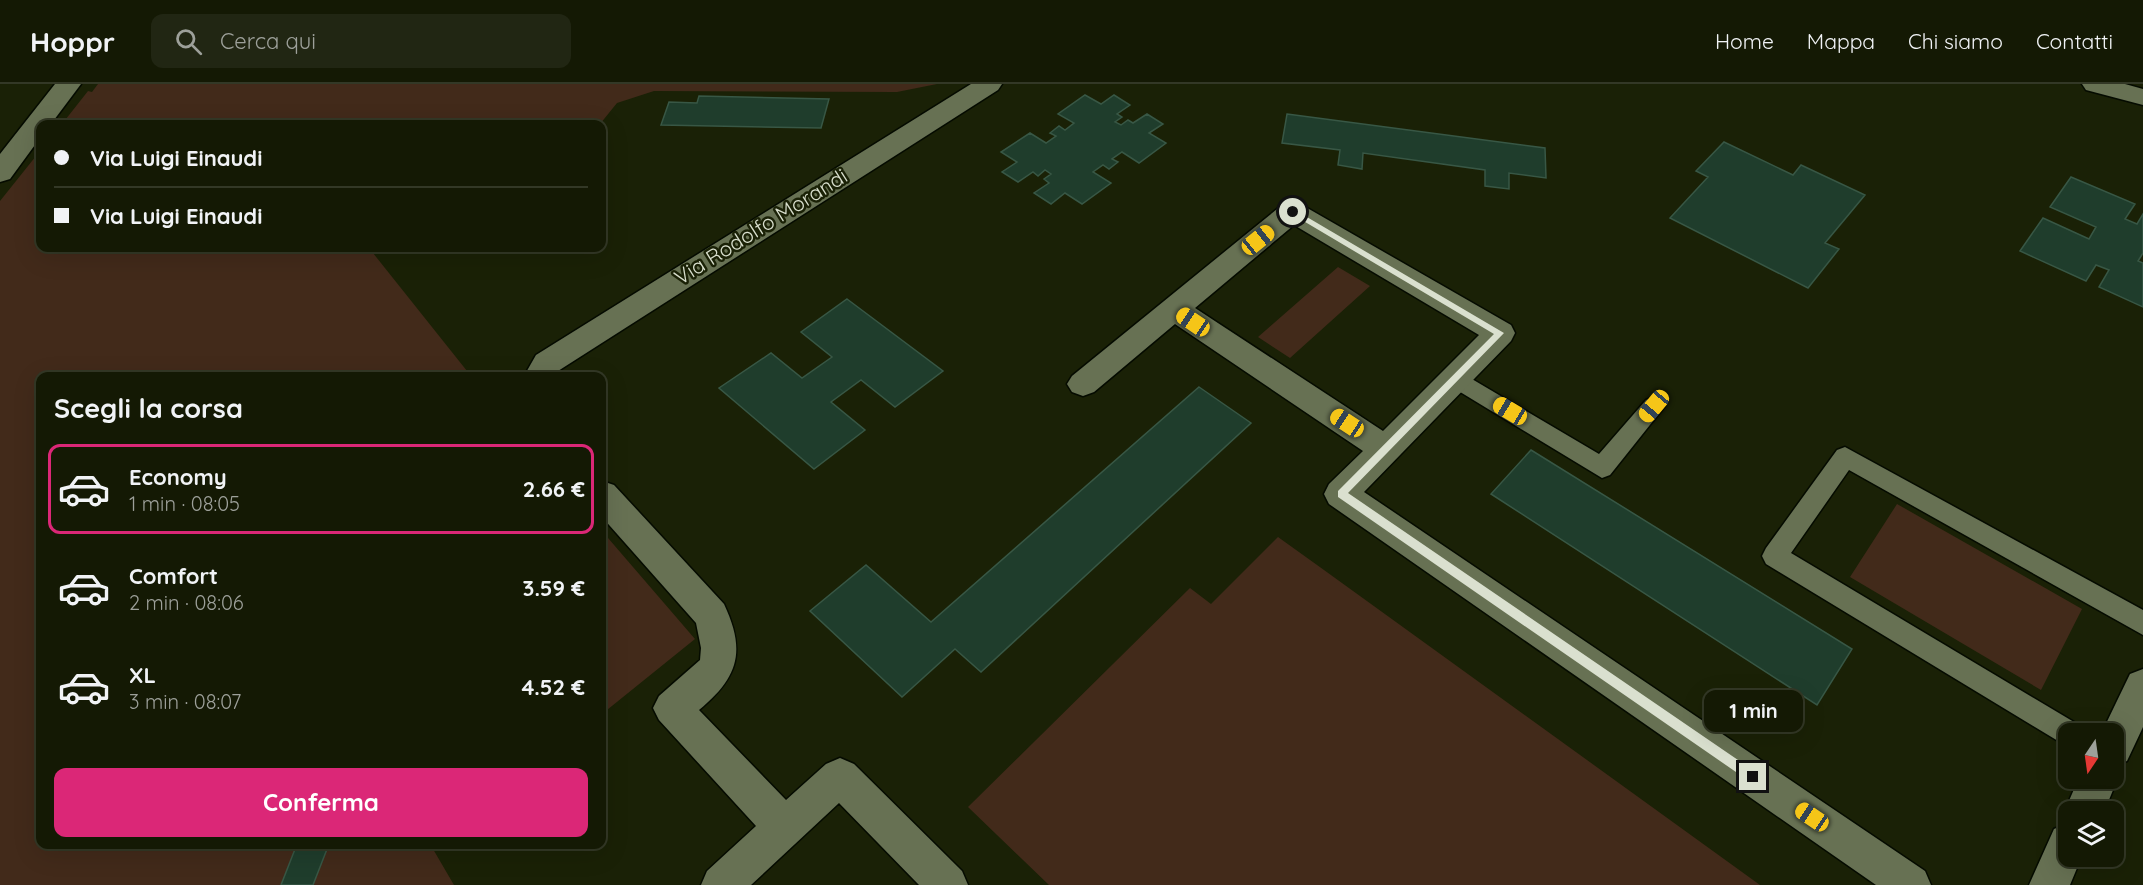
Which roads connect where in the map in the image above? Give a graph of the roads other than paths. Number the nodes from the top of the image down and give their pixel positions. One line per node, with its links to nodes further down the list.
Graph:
1 (989, 84): 9 (street, Via Rodolfo Morandi)
2 (2095, 84): 4 (street)
3 (67, 85): 5 (street)
4 (2143, 97)
5 (40, 120)
6 (36, 126): 7 (street)
7 (0, 173)
8 (1174, 309): 10 (street); 11 (street); 13 (street)
9 (541, 372)
10 (1455, 378): 12 (lane); 13 (street)
11 (1083, 384)
12 (1654, 406)
13 (1386, 448): 23 (street)
14 (606, 499): 19 (street)
15 (2143, 623): 17 (lane)
16 (2143, 686): 18 (street)
17 (2058, 727)
18 (2124, 727)
19 (784, 827): 21 (street); 22 (street)
20 (2058, 865): 24 (street)
21 (721, 885)
22 (948, 885)
23 (1911, 885)
24 (2049, 885)

